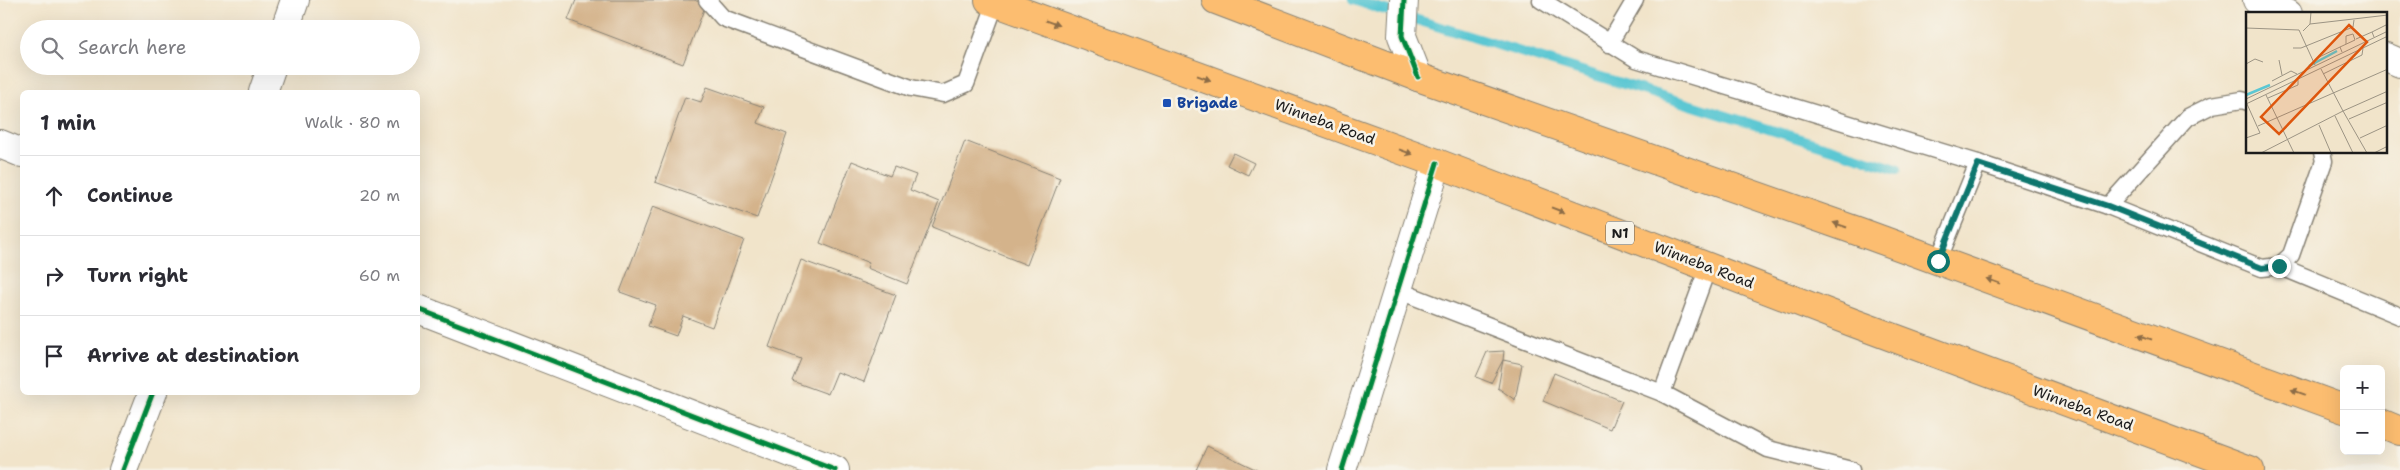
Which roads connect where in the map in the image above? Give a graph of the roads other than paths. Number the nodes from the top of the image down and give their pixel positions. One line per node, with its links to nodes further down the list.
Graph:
1 (295, 0): 10 (street)
2 (706, 0): 8 (lane)
3 (1216, 0): 15 (highway)
4 (1404, 0): 15 (street)
5 (1541, 0): 11 (lane)
6 (1635, 0): 11 (lane)
7 (2257, 0): 9 (street)
8 (993, 1): 21 (highway, Winneba Road / N1, one-way to 21)
9 (2284, 12)
10 (288, 20)
11 (1609, 44): 22 (lane)
12 (2388, 58): 13 (street)
13 (2400, 63)
14 (269, 75): 16 (street)
15 (1418, 77): 24 (highway, one-way to 15)
16 (264, 90)
17 (2246, 101): 23 (lane)
18 (0, 144): 19 (street)
19 (20, 152)
20 (2322, 154): 25 (lane)
21 (1437, 163): 26 (highway, Winneba Road / N1, one-way to 26); 27 (street)
22 (1978, 164): 23 (lane); 24 (lane)
23 (2108, 206): 25 (lane)
24 (1938, 261): 32 (highway, one-way to 24)
25 (2279, 266): 29 (lane)
26 (1708, 267): 30 (lane); 39 (highway, Winneba Road / N1)
27 (1398, 290): 30 (lane); 37 (street)
28 (420, 310): 36 (street)
29 (2400, 316)
30 (1662, 393): 38 (lane)
31 (152, 395): 35 (street)
32 (2340, 408)
33 (2385, 425): 34 (highway)
34 (2400, 431)
35 (123, 470)
36 (835, 470)
37 (1342, 470)
38 (1850, 470)
39 (2250, 470)

